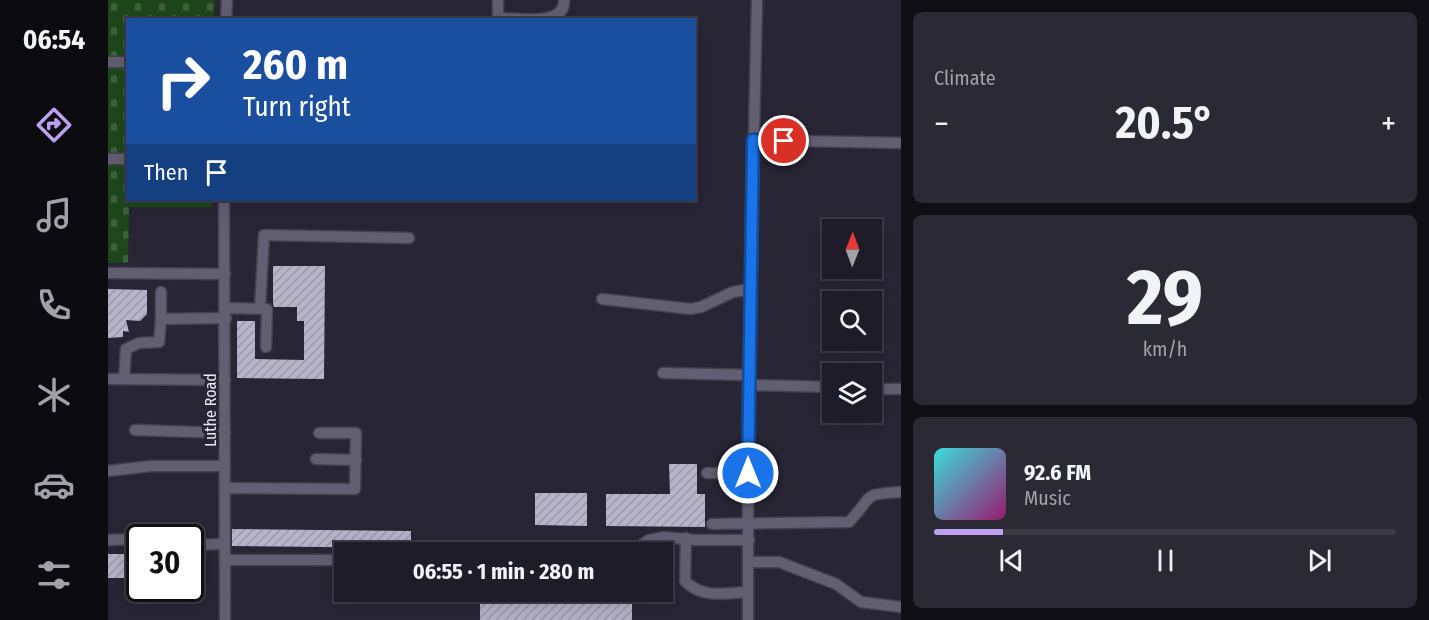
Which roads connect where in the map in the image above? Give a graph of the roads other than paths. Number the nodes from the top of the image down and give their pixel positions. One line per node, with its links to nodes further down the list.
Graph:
1 (227, 0): 5 (street)
2 (498, 0): 6 (street)
3 (564, 0): 7 (street)
4 (757, 0): 10 (street)
5 (226, 18)
6 (498, 18)
7 (550, 18)
8 (108, 62): 9 (street)
9 (126, 62)
10 (753, 140): 11 (street); 18 (street)
11 (901, 143)
12 (108, 159): 13 (street)
13 (126, 159)
14 (224, 201): 17 (street, Luthe Road)
15 (410, 238): 21 (street)
16 (108, 273): 17 (street)
17 (225, 274): 22 (street, Luthe Road)
18 (750, 289): 20 (street); 28 (street)
19 (161, 292): 23 (street)
20 (602, 299)
21 (260, 309): 22 (street); 24 (street)
22 (226, 313): 23 (street); 29 (street, Luthe Road)
23 (161, 319): 27 (street)
24 (266, 347)
25 (663, 373): 28 (street)
26 (108, 379): 27 (street)
27 (124, 380): 29 (street)
28 (749, 380): 30 (street); 41 (street)
29 (225, 381): 34 (street, Luthe Road)
30 (822, 386)
31 (882, 388): 32 (street)
32 (901, 389)
33 (135, 430): 34 (street)
34 (225, 433): 38 (street, Luthe Road)
35 (319, 433): 37 (street)
36 (316, 459): 37 (street)
37 (356, 460): 42 (street)
38 (225, 466): 39 (street); 42 (street, Luthe Road)
39 (108, 471)
40 (707, 473): 41 (street)
41 (748, 473): 44 (street)
42 (225, 488): 52 (street, Luthe Road)
43 (901, 492): 44 (street)
44 (749, 523): 45 (street); 49 (street)
45 (712, 524)
46 (686, 538): 49 (street); 50 (street); 56 (street)
47 (126, 539): 48 (street)
48 (108, 540)
49 (749, 540): 55 (street)
50 (646, 542)
51 (204, 544): 52 (street)
52 (225, 544): 53 (street, Luthe Road)
53 (225, 560): 54 (street); 58 (street, Luthe Road)
54 (334, 560)
55 (749, 562): 56 (street); 57 (street)
56 (748, 592): 59 (street)
57 (901, 607)
58 (225, 620)
59 (748, 620)

